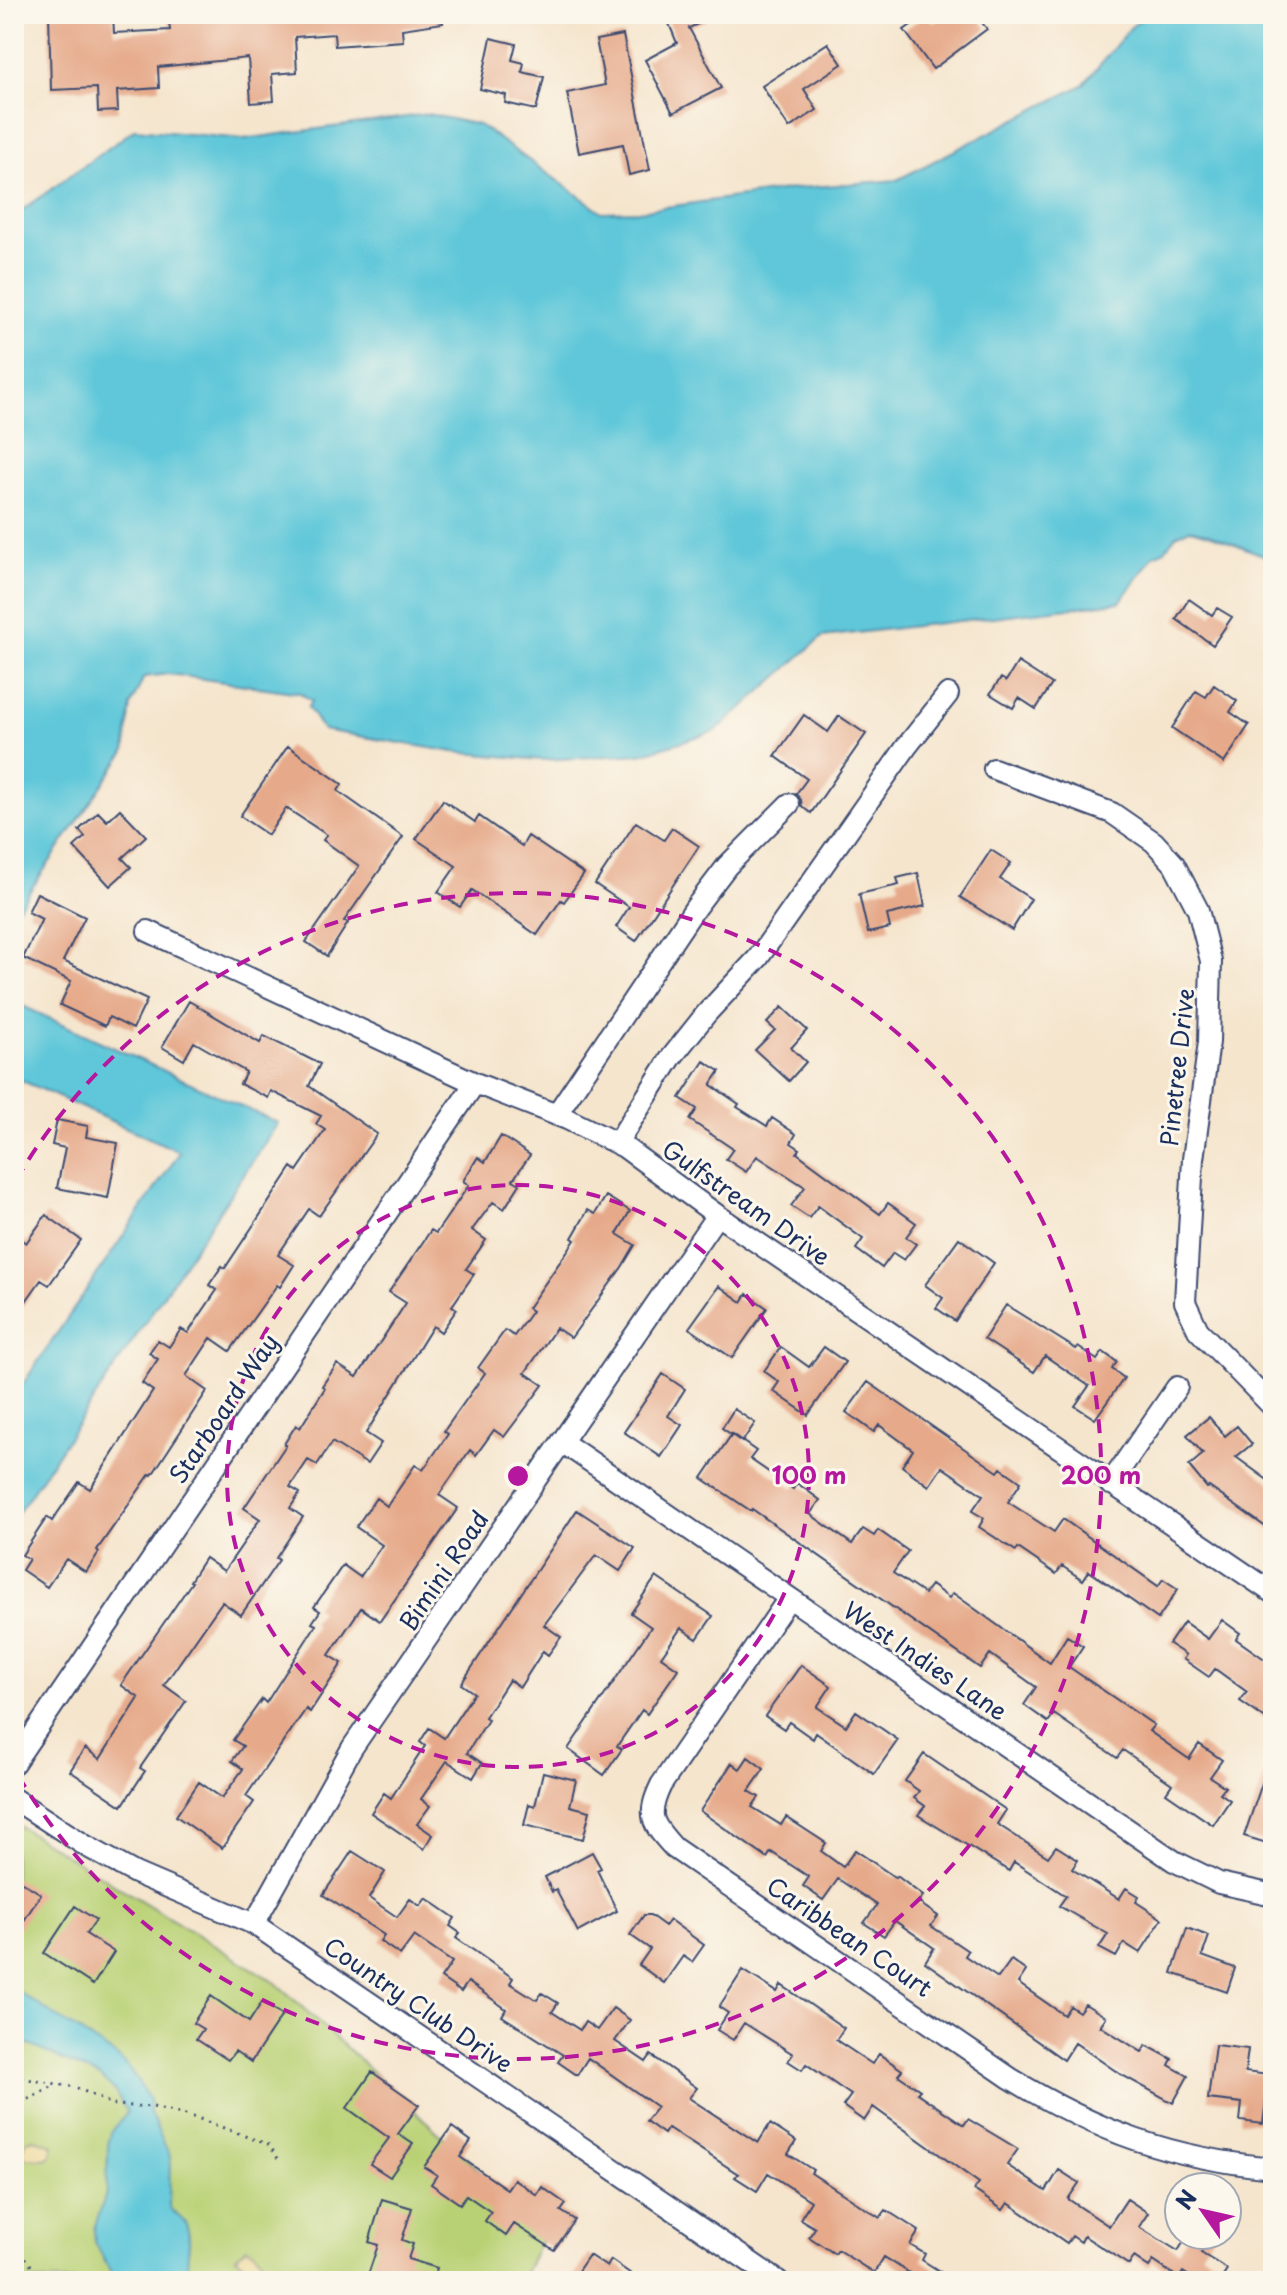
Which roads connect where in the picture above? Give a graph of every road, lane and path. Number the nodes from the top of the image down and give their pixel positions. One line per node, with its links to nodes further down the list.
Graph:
1 (948, 694): 7 (street)
2 (994, 769): 10 (street, Pinetree Drive)
3 (789, 804): 6 (street)
4 (148, 931): 5 (street, Gulfstream Drive)
5 (475, 1083): 6 (street, Gulfstream Drive); 15 (street, Starboard Way)
6 (556, 1115): 7 (street, Gulfstream Drive)
7 (617, 1143): 8 (street, Gulfstream Drive)
8 (717, 1215): 11 (street, Bimini Road); 12 (street, Gulfstream Drive)
9 (1177, 1387): 12 (street)
10 (1273, 1407)
11 (562, 1442): 14 (street, West Indies Lane); 18 (street, Bimini Road)
12 (1110, 1484): 13 (street, Gulfstream Drive)
13 (1273, 1593)
14 (789, 1598): 17 (street, West Indies Lane); 23 (street, Caribbean Court)
15 (14, 1763)
16 (14, 1799): 18 (street, Country Club Drive)
17 (1273, 1895)
18 (254, 1924): 26 (street, Country Club Drive)
19 (14, 2077): 20 (path)
20 (55, 2085): 21 (path); 22 (path)
21 (14, 2107)
22 (279, 2160)
23 (1273, 2168)
24 (14, 2246): 25 (path)
25 (45, 2281)
26 (778, 2281)

